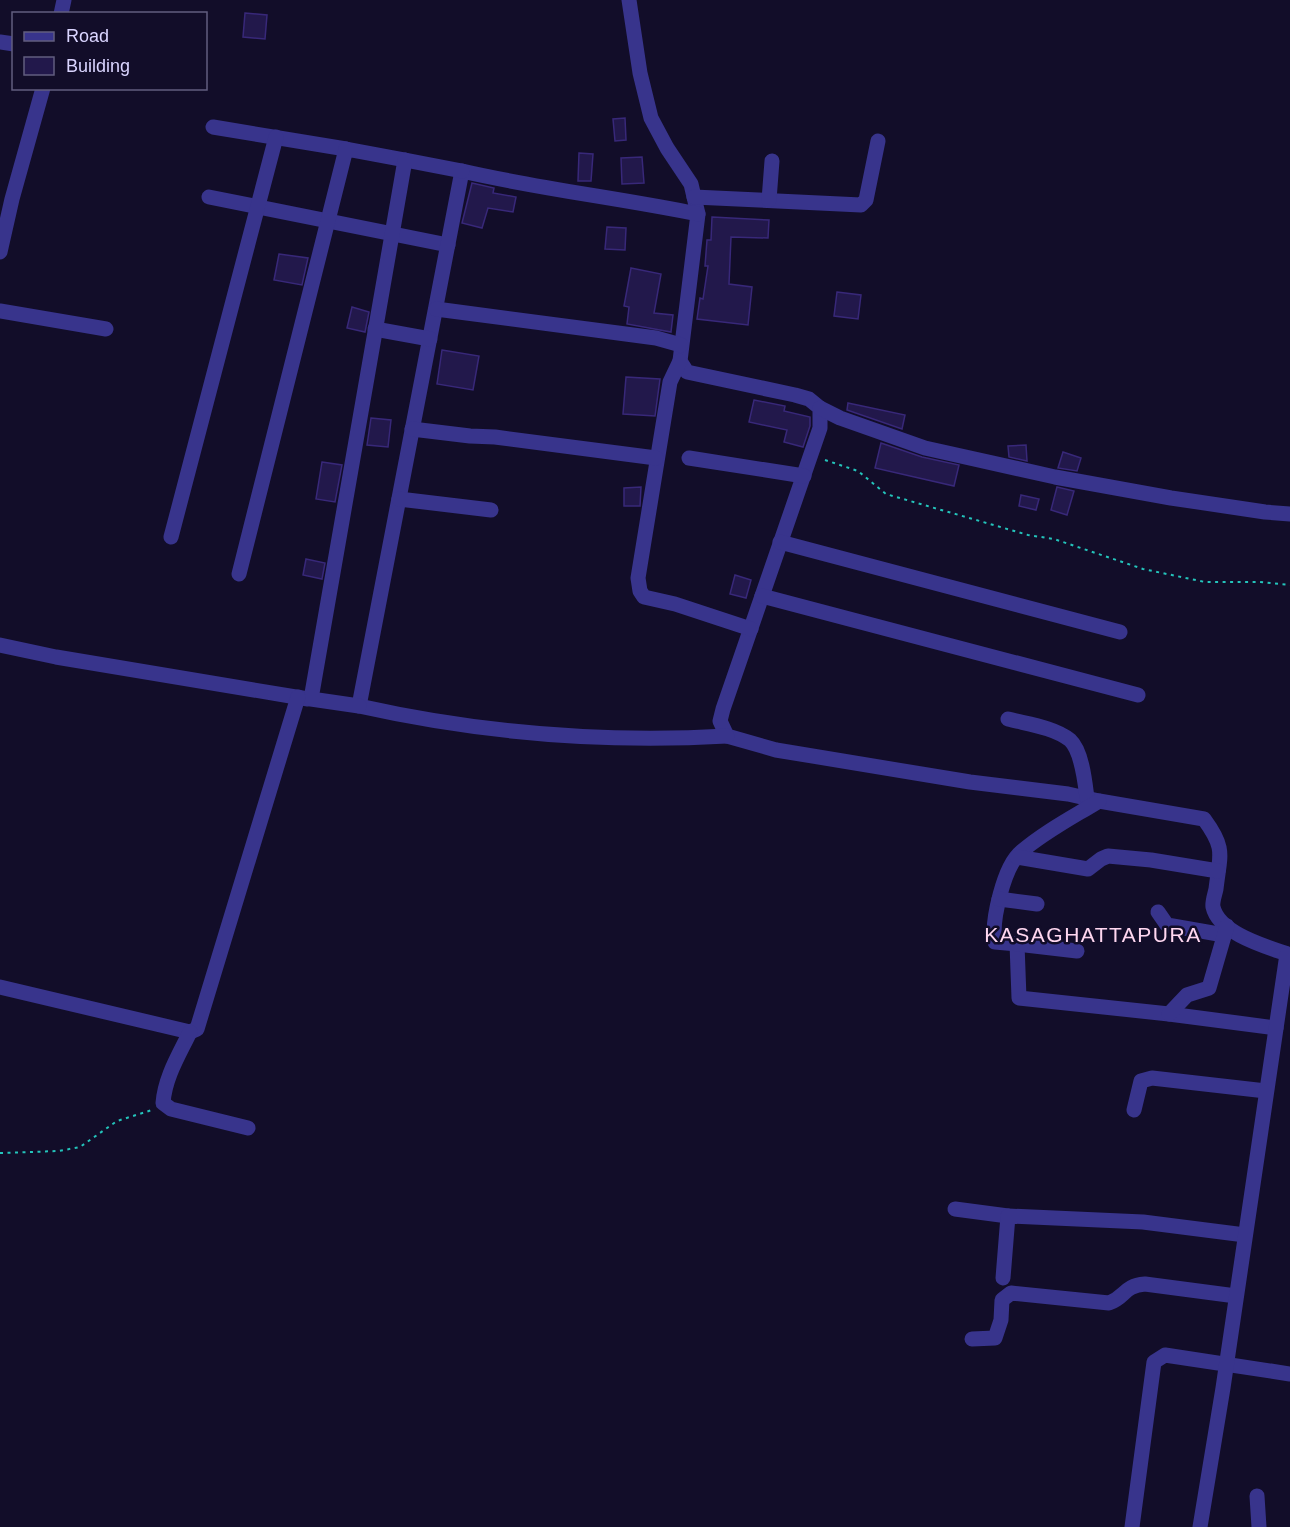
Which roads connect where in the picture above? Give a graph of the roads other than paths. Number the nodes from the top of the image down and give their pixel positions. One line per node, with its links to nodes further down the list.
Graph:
1 (629, 0): 11 (street)
2 (42, 90): 18 (street)
3 (213, 126): 4 (street)
4 (276, 137): 6 (street); 13 (street)
5 (878, 141): 12 (street)
6 (346, 149): 7 (street); 15 (street)
7 (405, 160): 9 (street); 16 (street)
8 (772, 161): 12 (street)
9 (462, 171): 14 (street); 17 (street)
10 (209, 197): 13 (street)
11 (694, 197): 12 (street); 14 (street)
12 (769, 200)
13 (258, 208): 15 (street); 34 (street)
14 (698, 214): 24 (street)
15 (328, 221): 16 (street); 36 (street)
16 (392, 235): 17 (street); 22 (street)
17 (448, 245): 19 (street)
18 (0, 252)
19 (436, 309): 23 (street); 24 (street)
20 (0, 311): 21 (street)
21 (106, 329)
22 (375, 329): 23 (street); 42 (street)
23 (430, 339): 27 (street)
24 (681, 345): 25 (street)
25 (680, 361): 26 (street); 28 (street)
26 (820, 408): 30 (street); 33 (street)
27 (412, 429): 28 (street); 31 (street)
28 (656, 458): 38 (street)
29 (689, 458): 30 (street)
30 (804, 476): 35 (street)
31 (399, 499): 32 (street); 43 (street)
32 (491, 510)
33 (1290, 514)
34 (171, 537)
35 (780, 542): 37 (street); 39 (street)
36 (239, 574)
37 (762, 596): 38 (street); 41 (street)
38 (751, 629): 45 (street)
39 (1120, 632)
40 (0, 645): 42 (street)
41 (1138, 695)
42 (304, 698): 43 (street); 59 (street)
43 (359, 706): 45 (street)
44 (1008, 719): 46 (street)
45 (727, 736): 46 (street)
46 (1093, 800): 47 (street); 48 (street)
47 (1017, 857): 48 (street); 49 (street)
48 (1218, 871): 52 (street)
49 (999, 899): 50 (street); 53 (street)
50 (1037, 904)
51 (1158, 912): 52 (street)
52 (1226, 930): 55 (street); 57 (street)
53 (1017, 944): 54 (street); 57 (street)
54 (1077, 951)
55 (1288, 954): 58 (street)
56 (0, 987): 59 (street)
57 (1169, 1014): 58 (street)
58 (1276, 1028): 60 (street)
59 (190, 1032): 62 (street)
60 (1266, 1091): 61 (street); 65 (street)
61 (1134, 1110)
62 (248, 1128)
63 (955, 1209): 64 (street)
64 (1008, 1216): 65 (street); 66 (street)
65 (1245, 1235): 67 (street)
66 (1003, 1278)
67 (1236, 1296): 68 (street); 69 (street)
68 (972, 1339)
69 (1227, 1364): 70 (street); 72 (street); 73 (street)
70 (1290, 1374)
71 (1257, 1496): 74 (street)
72 (1132, 1527)
73 (1200, 1527)
74 (1259, 1527)

